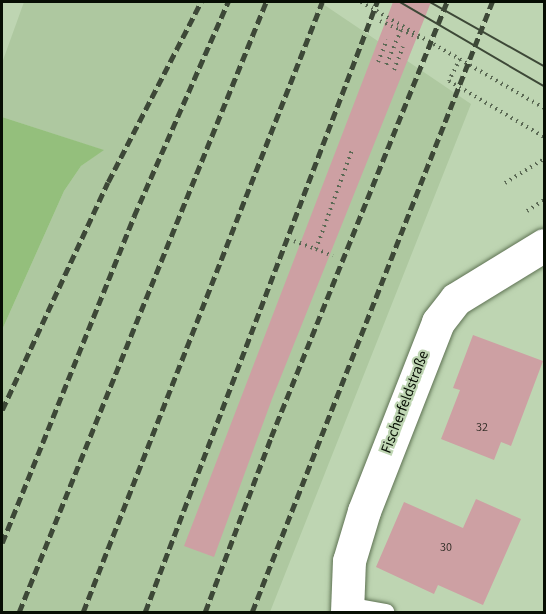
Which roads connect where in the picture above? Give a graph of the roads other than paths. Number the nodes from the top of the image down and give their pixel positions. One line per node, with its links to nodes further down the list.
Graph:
1 (544, 245): 2 (street, Fischerfeldstraße)
2 (347, 609): 3 (lane)
3 (386, 612)

